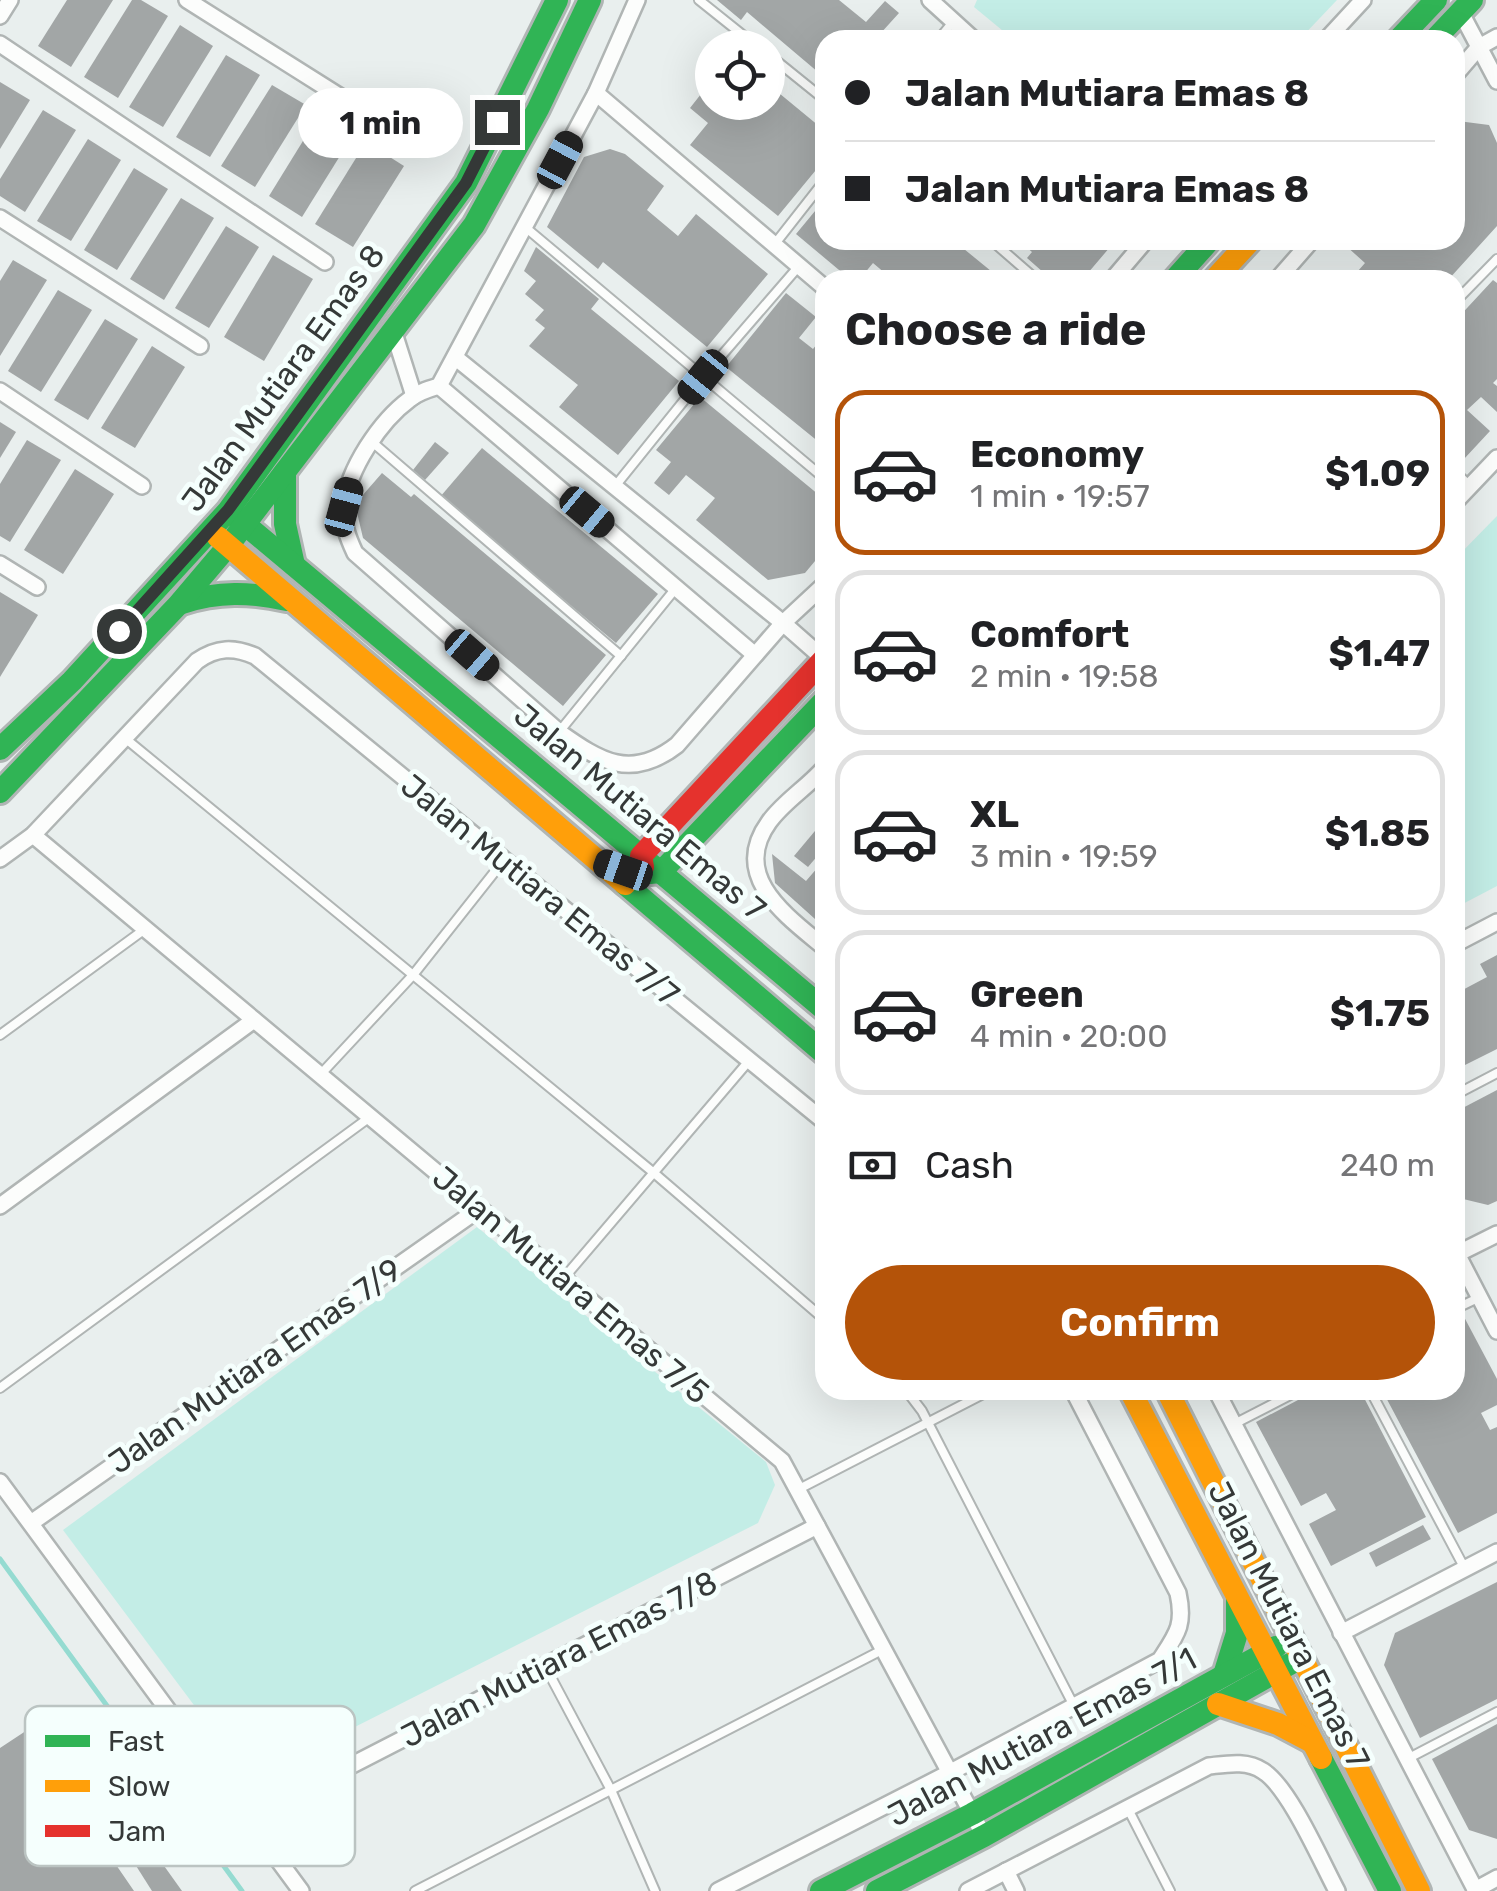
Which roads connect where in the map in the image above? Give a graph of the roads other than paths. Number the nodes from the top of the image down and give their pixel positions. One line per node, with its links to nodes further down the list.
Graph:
1 (10, 0): 12 (street)
2 (187, 0): 25 (street)
3 (557, 0): 61 (street, Jalan Mutiara Emas 8)
4 (590, 0): 45 (street, Jalan Mutiara Emas 8)
5 (637, 0): 24 (street)
6 (700, 0): 13 (lane)
7 (930, 0): 11 (street)
8 (1362, 0): 14 (street)
9 (1436, 0): 15 (street)
10 (1466, 6): 16 (street); 19 (street)
11 (949, 12)
12 (0, 16)
13 (737, 30)
14 (1335, 30)
15 (1408, 30)
16 (1443, 30)
17 (1497, 37): 19 (street)
18 (0, 44): 36 (street)
19 (1479, 47): 20 (street); 22 (street)
20 (1465, 63)
21 (785, 68): 23 (lane)
22 (1497, 81)
23 (815, 92)
24 (596, 93): 28 (street); 29 (street)
25 (412, 142)
26 (815, 193): 29 (lane)
27 (0, 218): 46 (street)
28 (525, 228): 47 (street); 48 (lane)
29 (774, 244): 37 (street)
30 (1003, 250): 38 (lane)
31 (1138, 250): 39 (street)
32 (1201, 250): 40 (street)
33 (1242, 250): 41 (street)
34 (1303, 250): 42 (street)
35 (1497, 259): 44 (lane)
36 (325, 262)
37 (799, 266): 43 (street); 48 (lane)
38 (1026, 270)
39 (1120, 270)
40 (1183, 270)
41 (1223, 270)
42 (1286, 270)
43 (815, 280)
44 (1465, 292)
45 (394, 333): 51 (street); 54 (street, Jalan Mutiara Emas 8)
46 (200, 346)
47 (456, 358): 49 (street); 58 (street)
48 (703, 377): 55 (lane); 58 (lane)
49 (439, 386): 51 (street); 66 (street)
50 (0, 391): 57 (street)
51 (414, 396): 52 (street)
52 (371, 440): 73 (lane); 76 (street)
53 (1497, 458): 59 (street)
54 (286, 472): 61 (street, Jalan Mutiara Emas 8); 64 (street)
55 (815, 472)
56 (1465, 481): 59 (lane)
57 (142, 486)
58 (614, 486): 70 (street)
59 (1470, 486): 60 (street)
60 (1465, 491)
61 (236, 518): 62 (street, Jalan Mutiara Emas 8); 64 (street, Jalan Mutiara Emas 7)
62 (220, 539): 68 (street, Jalan Mutiara Emas 7); 69 (street, Jalan Mutiara Emas 8); 78 (street, Jalan Mutiara Emas 8)
63 (0, 564): 65 (street)
64 (294, 565): 85 (street, Jalan Mutiara Emas 7)
65 (37, 587)
66 (676, 588): 72 (street); 73 (lane)
67 (815, 593): 70 (street)
68 (291, 601): 69 (street); 84 (street, Jalan Mutiara Emas 7)
69 (178, 605): 80 (street, Jalan Mutiara Emas 8)
70 (783, 623): 71 (street); 72 (street)
71 (815, 651)
72 (755, 655): 76 (street)
73 (621, 656): 76 (lane)
74 (815, 670): 85 (street)
75 (815, 709): 85 (street)
76 (560, 732)
77 (126, 739): 81 (street); 83 (street, Jalan Mutiara Emas 7/7); 91 (lane)
78 (0, 749)
79 (815, 782): 90 (street)
80 (0, 792)
81 (33, 835): 82 (street); 88 (street, Jalan Mutiara Emas 7/5)
82 (0, 860)
83 (504, 860): 91 (lane); 96 (street, Jalan Mutiara Emas 7/7)
84 (603, 864): 85 (street); 86 (street, Jalan Mutiara Emas 7)
85 (649, 867): 86 (street); 92 (street, Jalan Mutiara Emas 7)
86 (654, 908): 95 (street, Jalan Mutiara Emas 7)
87 (1497, 922): 89 (street)
88 (145, 929): 93 (street, Jalan Mutiara Emas 7/5); 94 (lane)
89 (1465, 939)
90 (815, 940)
91 (413, 974): 98 (lane); 102 (lane)
92 (815, 1002)
93 (254, 1020): 98 (street, Jalan Mutiara Emas 7/5); 103 (street)
94 (0, 1035)
95 (815, 1045)
96 (749, 1060): 100 (street, Jalan Mutiara Emas 7/7); 102 (lane)
97 (1497, 1073): 99 (lane)
98 (320, 1075): 101 (street, Jalan Mutiara Emas 7/5)
99 (1465, 1090)
100 (815, 1114)
101 (370, 1117): 104 (street, Jalan Mutiara Emas 7/5); 113 (lane)
102 (654, 1174): 108 (lane); 111 (lane)
103 (0, 1206)
104 (479, 1209): 108 (street, Jalan Mutiara Emas 7/5); 126 (street, Jalan Mutiara Emas 7/9)
105 (1497, 1234): 106 (street)
106 (1465, 1248)
107 (1465, 1270): 109 (street)
108 (563, 1279): 125 (street, Jalan Mutiara Emas 7/5)
109 (1479, 1297): 110 (lane); 112 (street)
110 (1465, 1304)
111 (815, 1311)
112 (1497, 1331)
113 (0, 1388)
114 (914, 1400): 122 (lane)
115 (972, 1400): 122 (lane)
116 (1077, 1400): 139 (street)
117 (1135, 1400): 130 (street, Jalan Mutiara Emas 7)
118 (1172, 1400): 132 (street, Jalan Mutiara Emas 7)
119 (1221, 1400): 123 (street)
120 (1281, 1400): 123 (lane)
121 (1375, 1400): 129 (lane)
122 (928, 1423): 125 (lane); 139 (lane)
123 (1234, 1424): 131 (street)
124 (0, 1482): 126 (street)
125 (797, 1490): 127 (street, Jalan Mutiara Emas 7/5)
126 (31, 1523): 138 (street)
127 (817, 1526): 133 (street, Jalan Mutiara Emas 7/5); 135 (street, Jalan Mutiara Emas 7/8)
128 (1497, 1552): 129 (street)
129 (1464, 1569): 131 (street)
130 (1237, 1596): 134 (street, Jalan Mutiara Emas 7); 136 (street)
131 (1341, 1632): 142 (street)
132 (1297, 1648): 134 (street, Jalan Mutiara Emas 7/1); 164 (street, Jalan Mutiara Emas 7)
133 (883, 1650): 144 (street, Jalan Mutiara Emas 7/5); 145 (lane)
134 (1271, 1662): 136 (street, Jalan Mutiara Emas 7/1); 137 (street, Jalan Mutiara Emas 7/1); 141 (street, Jalan Mutiara Emas 7)
135 (545, 1666): 143 (street, Jalan Mutiara Emas 7/8); 145 (lane)
136 (1224, 1675): 147 (street, Jalan Mutiara Emas 7/1)
137 (1218, 1704): 141 (street); 148 (street, Jalan Mutiara Emas 7/1)
138 (165, 1706)
139 (1074, 1706): 144 (street)
140 (1497, 1712): 142 (lane)
141 (1315, 1744): 163 (street, Jalan Mutiara Emas 7)
142 (1407, 1759): 152 (street)
143 (355, 1764)
144 (948, 1773): 147 (street, Jalan Mutiara Emas 7/5); 156 (street)
145 (611, 1790): 154 (lane); 155 (lane)
146 (1127, 1808): 150 (street); 161 (lane); 162 (street)
147 (972, 1814): 148 (street, Jalan Mutiara Emas 7/5); 157 (street, Jalan Mutiara Emas 7/1)
148 (984, 1836): 158 (street, Jalan Mutiara Emas 7/1)
149 (283, 1866): 153 (street)
150 (1006, 1871): 159 (street); 160 (street)
151 (1497, 1878): 152 (street)
152 (1476, 1890)
153 (301, 1891)
154 (415, 1891)
155 (655, 1891)
156 (718, 1891)
157 (821, 1891)
158 (877, 1891)
159 (968, 1891)
160 (1016, 1891)
161 (1170, 1891)
162 (1336, 1891)
163 (1390, 1891)
164 (1419, 1891)

